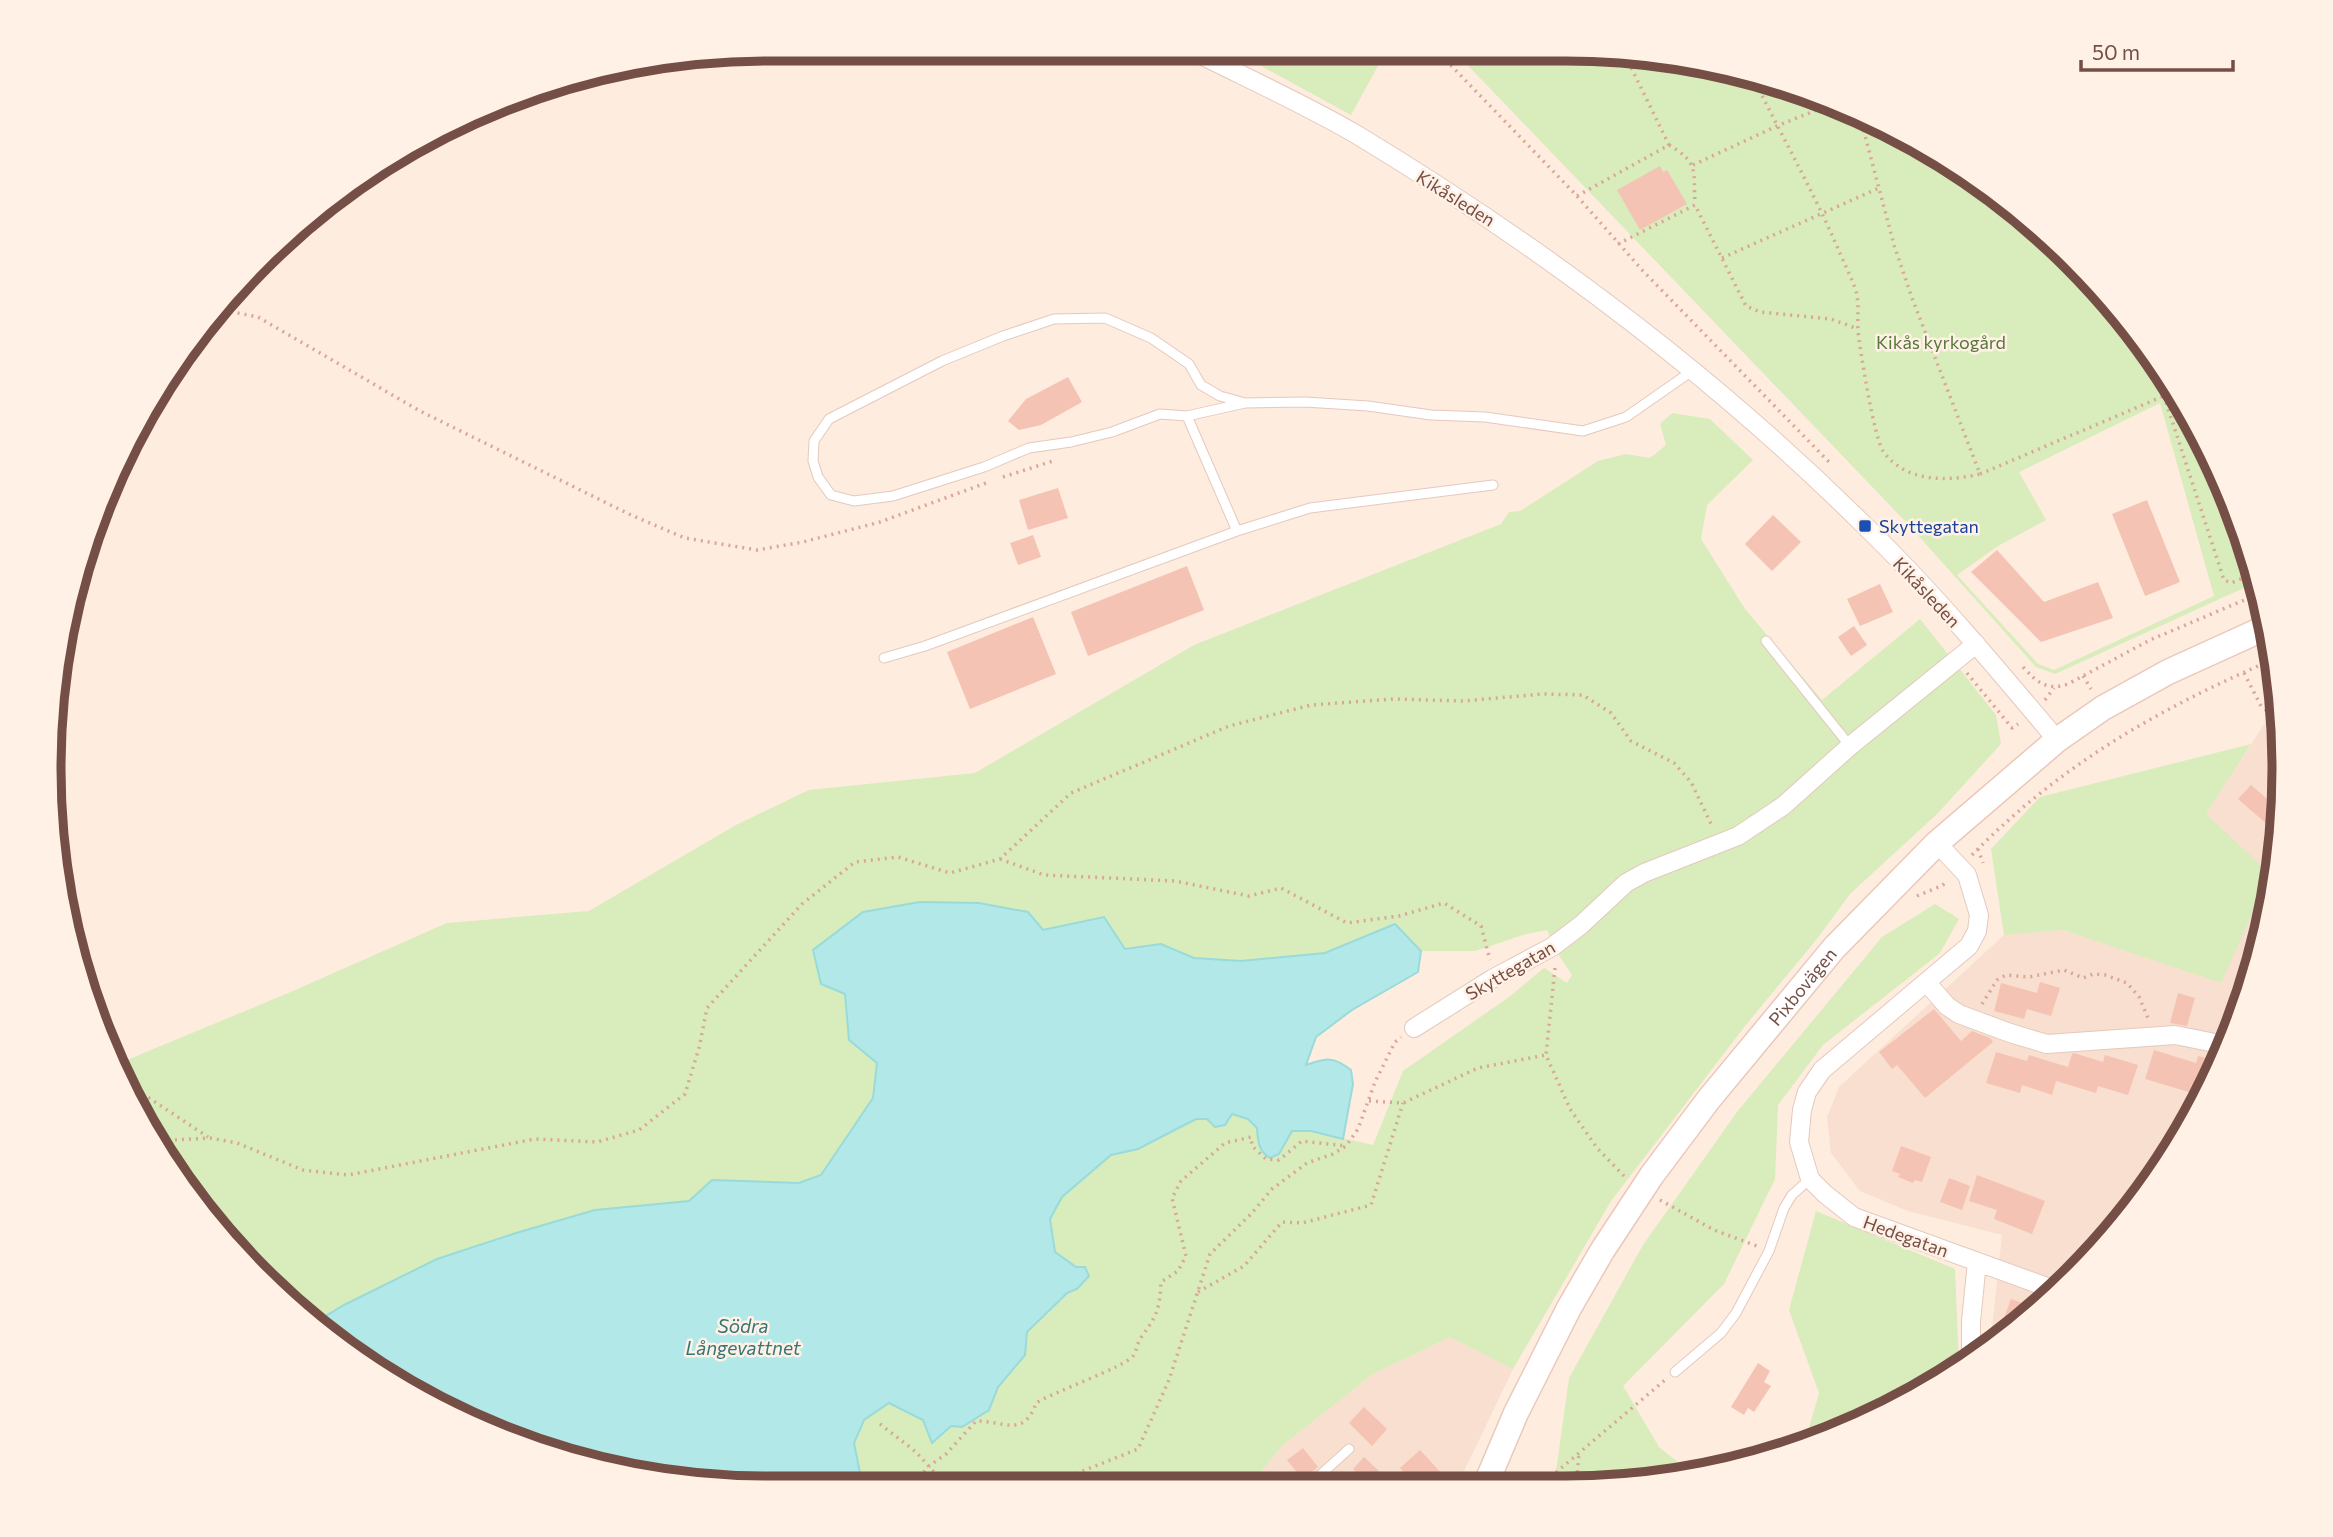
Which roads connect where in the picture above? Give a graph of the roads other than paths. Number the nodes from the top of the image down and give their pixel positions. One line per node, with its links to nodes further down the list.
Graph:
1 (1213, 61): 2 (street, Kikåsleden)
2 (1692, 370): 3 (lane); 9 (street, Kikåsleden)
3 (1245, 403): 4 (lane); 4 (lane)
4 (1187, 416): 6 (lane)
5 (1493, 485): 6 (lane)
6 (1237, 531): 10 (lane)
7 (2258, 631): 11 (street, Pixbovägen)
8 (1766, 640): 12 (lane)
9 (1976, 644): 11 (street, Kikåsleden); 12 (street, Skyttegatan)
10 (884, 658)
11 (2057, 740): 13 (street, Pixbovägen)
12 (1850, 746): 15 (street, Skyttegatan)
13 (1937, 843): 14 (street); 24 (street, Pixbovägen)
14 (1927, 983): 16 (street); 17 (street)
15 (1414, 1028)
16 (2216, 1043)
17 (1810, 1179): 18 (street, Hedegatan); 21 (lane)
18 (1977, 1262): 19 (street, Hedegatan); 20 (street)
19 (2046, 1287)
20 (1971, 1347)
21 (1675, 1372)
22 (1349, 1449): 23 (lane)
23 (1320, 1476)
24 (1489, 1476)

